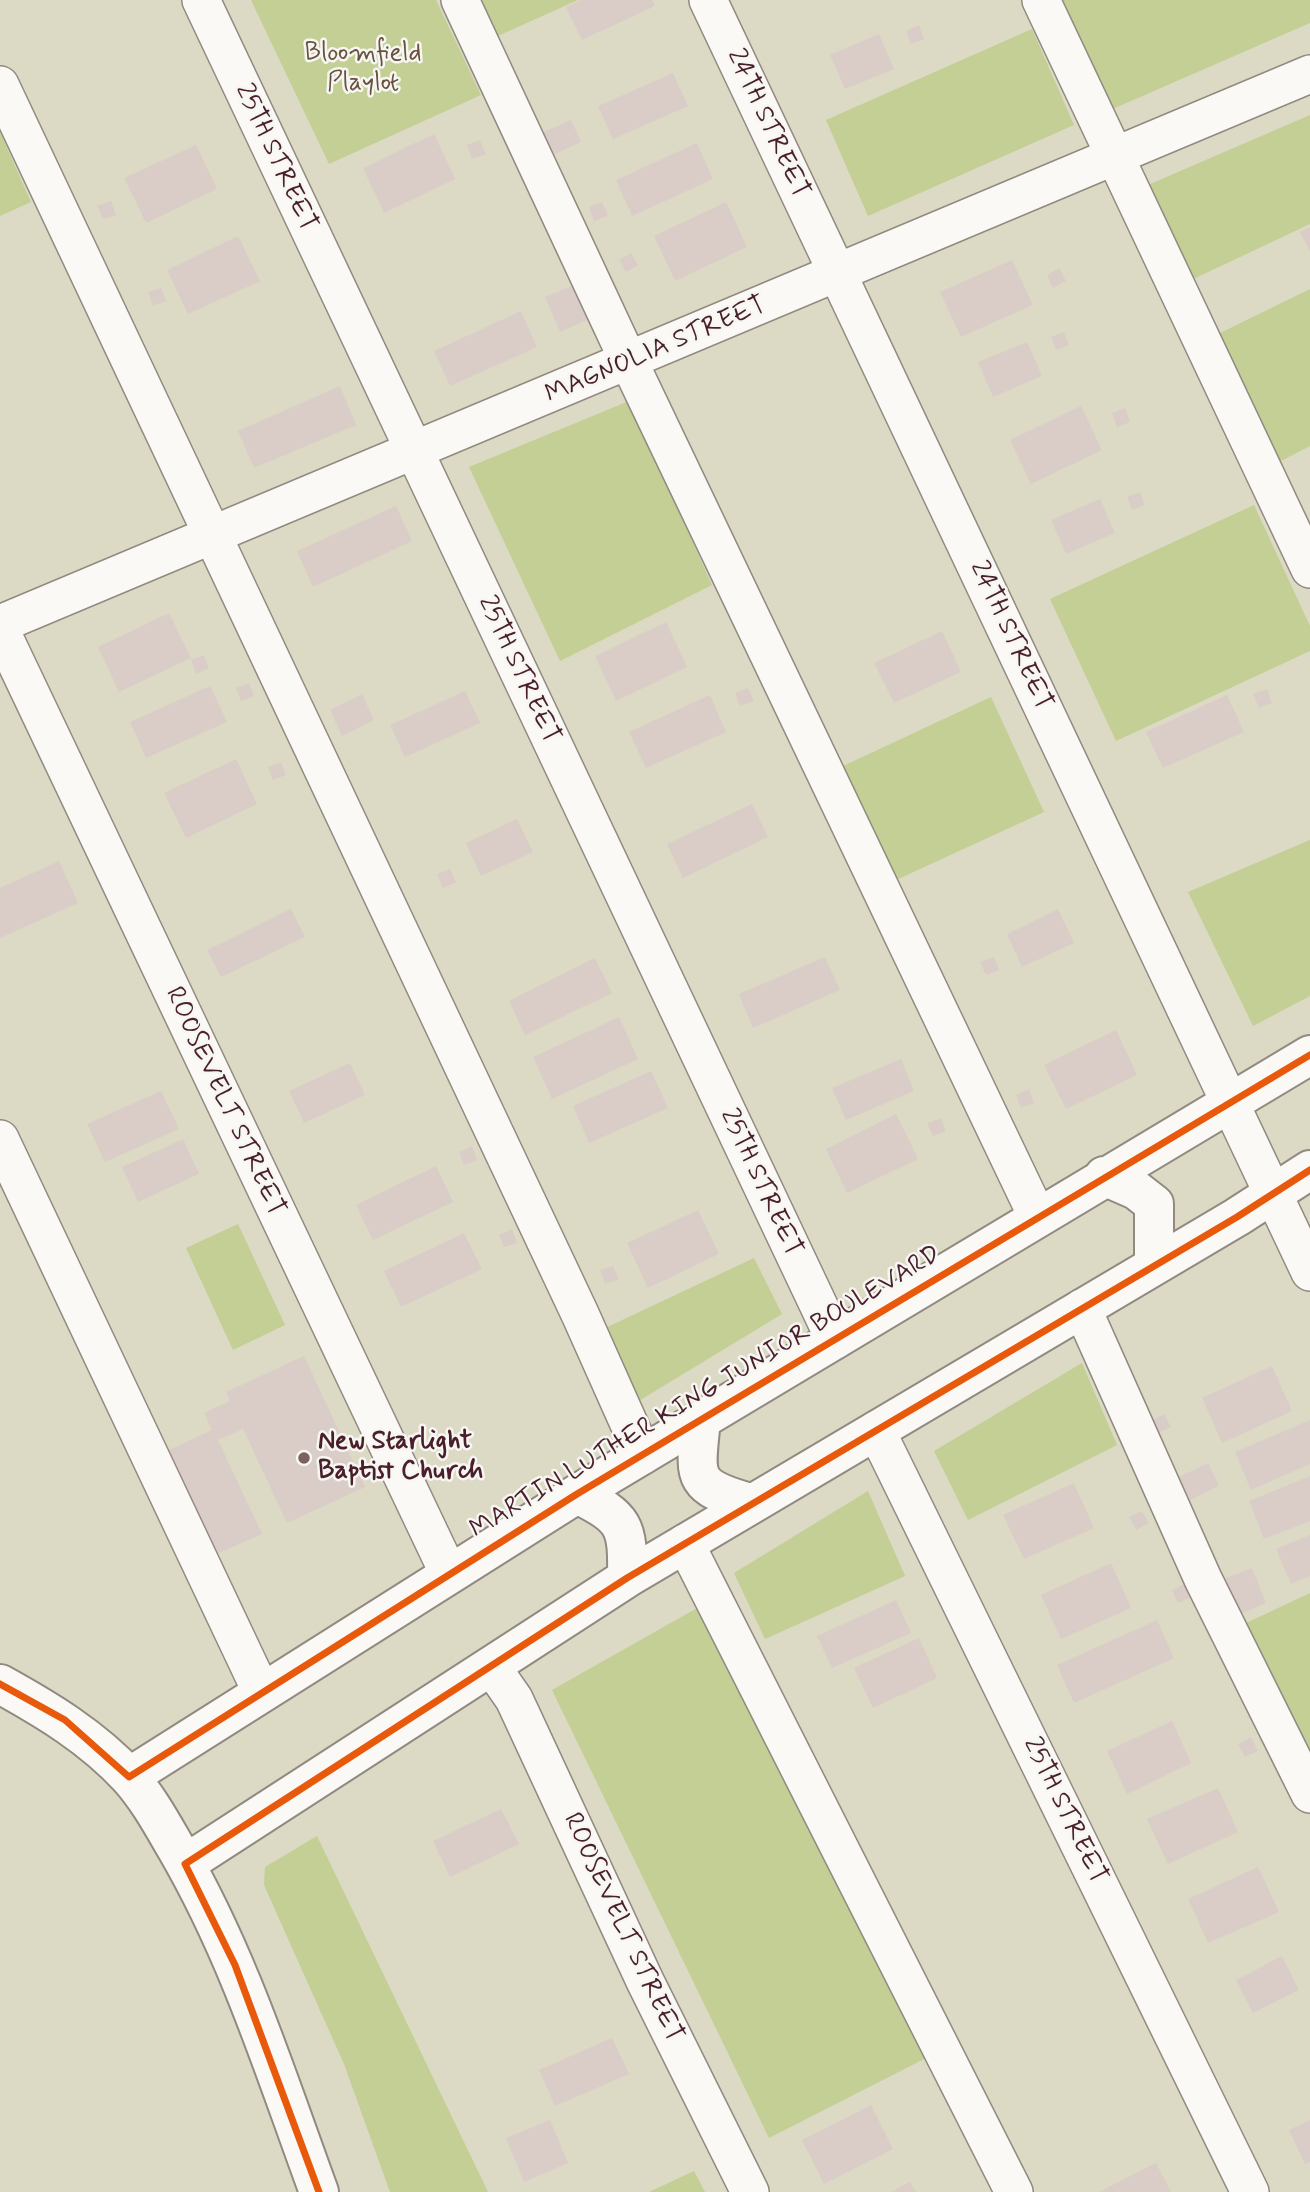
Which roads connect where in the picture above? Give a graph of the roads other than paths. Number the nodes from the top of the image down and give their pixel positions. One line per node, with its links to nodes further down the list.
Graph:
1 (201, 0): 10 (street, 25TH STREET)
2 (460, 0): 9 (street)
3 (708, 0): 8 (street, 24TH STREET)
4 (1041, 0): 7 (street)
5 (1310, 74): 7 (street, MAGNOLIA STREET)
6 (0, 85): 11 (street)
7 (1116, 156): 8 (street, MAGNOLIA STREET); 12 (street)
8 (838, 274): 9 (street, MAGNOLIA STREET); 15 (street, 24TH STREET)
9 (629, 362): 10 (street, MAGNOLIA STREET); 20 (street)
10 (414, 451): 11 (street, MAGNOLIA STREET); 24 (street, 25TH STREET)
11 (213, 535): 13 (street, MAGNOLIA STREET); 27 (street)
12 (1310, 569)
13 (0, 626): 31 (street, ROOSEVELT STREET)
14 (1310, 1055): 15 (main road, MARTIN LUTHER KING JUNIOR BOULEVARD)
15 (1230, 1102): 18 (main road, MARTIN LUTHER KING JUNIOR BOULEVARD); 19 (street, 24TH STREET)
16 (0, 1139): 35 (street)
17 (1310, 1170): 19 (main road)
18 (1104, 1176): 20 (main road, MARTIN LUTHER KING JUNIOR BOULEVARD); 21 (main road)
19 (1272, 1193): 21 (main road); 22 (street, 24TH STREET)
20 (1037, 1216): 24 (main road, MARTIN LUTHER KING JUNIOR BOULEVARD)
21 (1154, 1264): 23 (main road)
22 (1310, 1272)
23 (1082, 1308): 26 (main road); 37 (street)
24 (835, 1340): 25 (main road, MARTIN LUTHER KING JUNIOR BOULEVARD)
25 (701, 1420): 27 (main road, MARTIN LUTHER KING JUNIOR BOULEVARD); 29 (main road)
26 (876, 1430): 29 (main road); 42 (street, 25TH STREET)
27 (643, 1455): 28 (main road, MARTIN LUTHER KING JUNIOR BOULEVARD)
28 (577, 1494): 31 (main road, MARTIN LUTHER KING JUNIOR BOULEVARD); 32 (main road)
29 (750, 1503): 30 (main road)
30 (684, 1543): 32 (main road); 41 (street)
31 (449, 1574): 35 (main road, MARTIN LUTHER KING JUNIOR BOULEVARD)
32 (627, 1578): 33 (main road)
33 (491, 1666): 38 (main road); 40 (street, ROOSEVELT STREET)
34 (0, 1684): 36 (main road)
35 (262, 1693): 36 (main road, MARTIN LUTHER KING JUNIOR BOULEVARD)
36 (129, 1777): 38 (main road)
37 (1310, 1794)
38 (185, 1864): 39 (main road)
39 (319, 2192)
40 (750, 2192)
41 (1014, 2192)
42 (1250, 2192)

